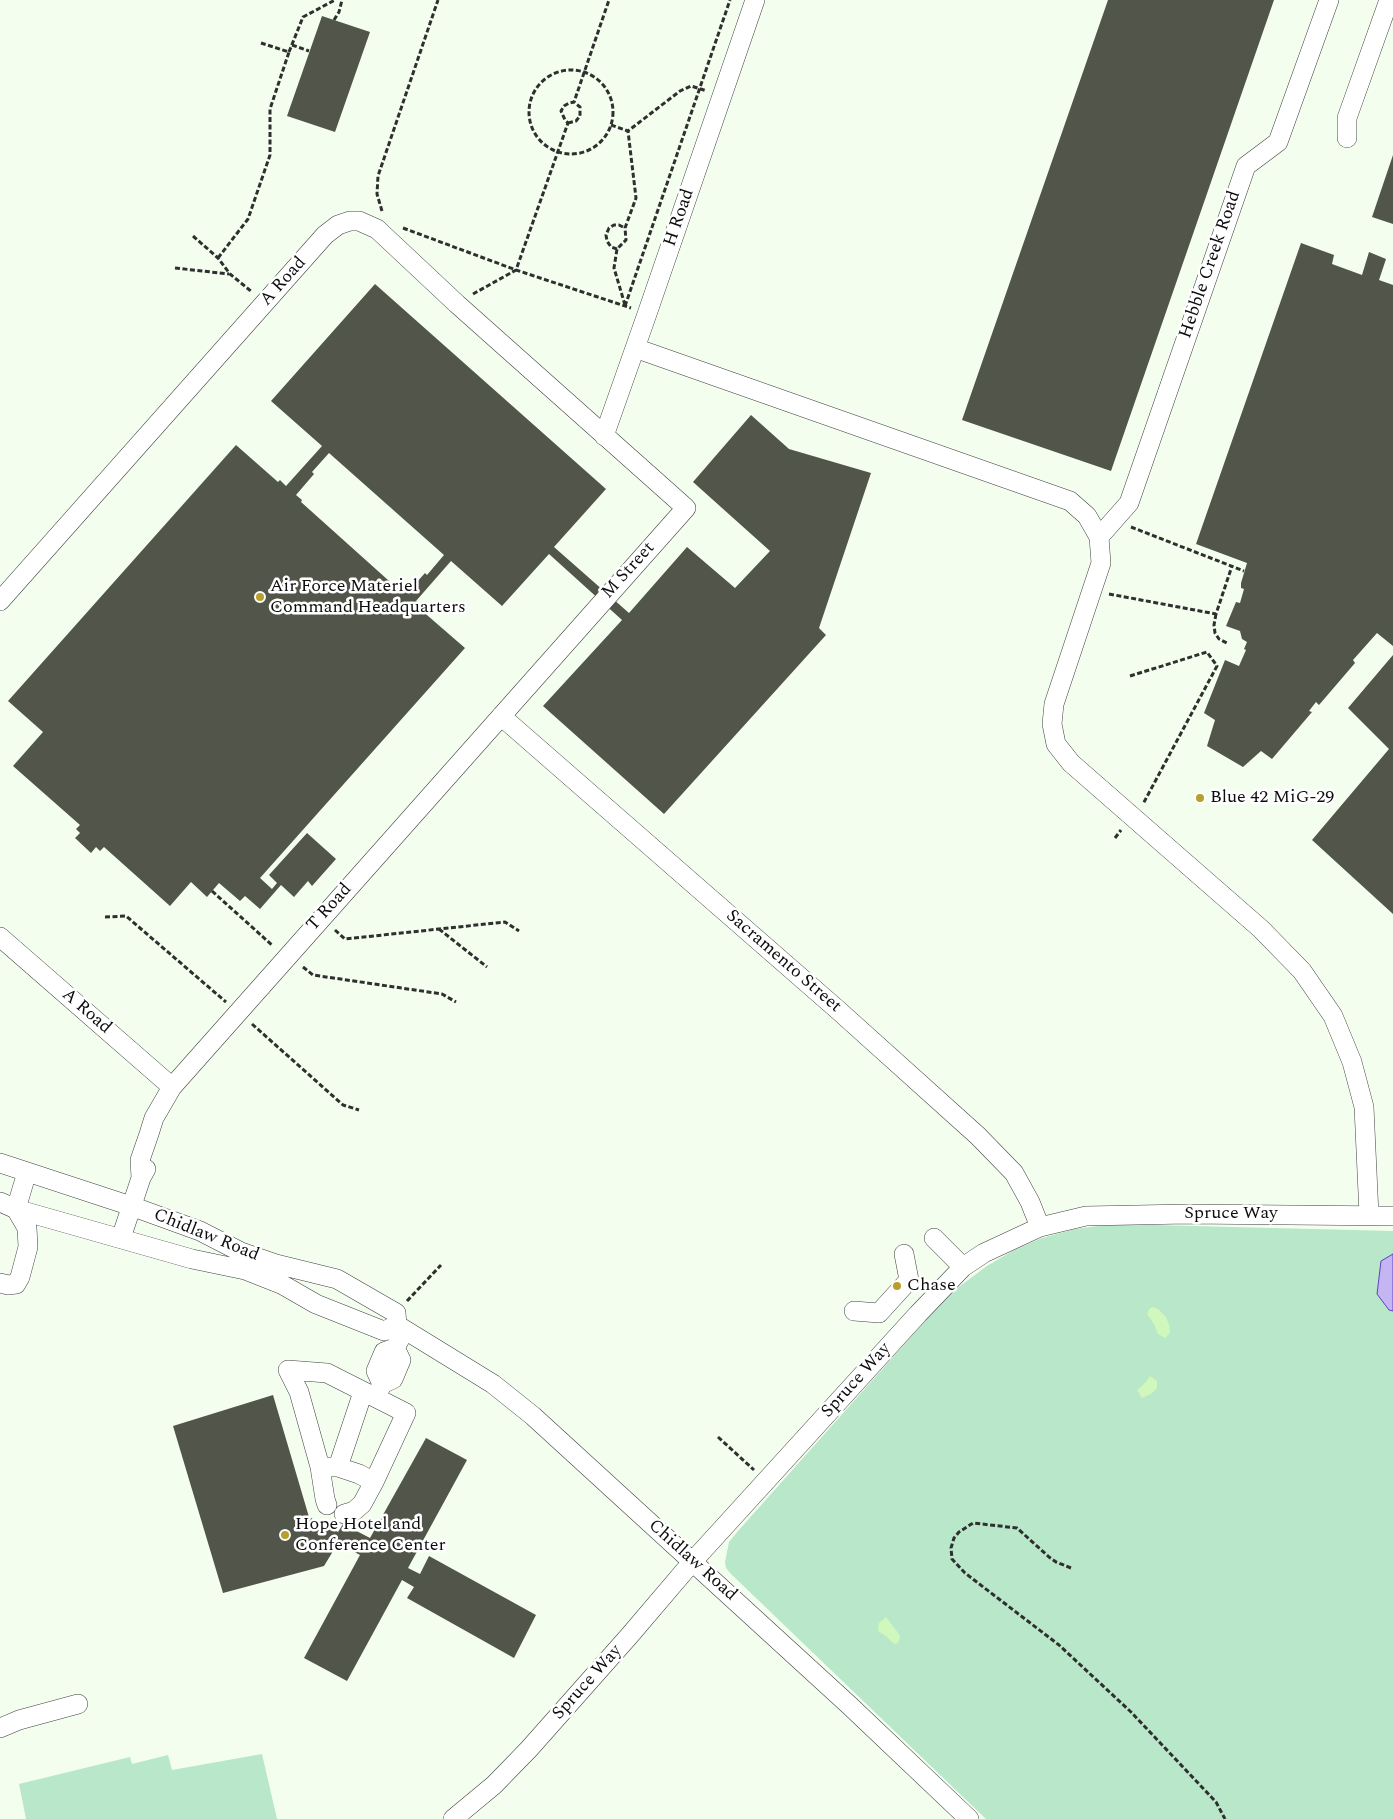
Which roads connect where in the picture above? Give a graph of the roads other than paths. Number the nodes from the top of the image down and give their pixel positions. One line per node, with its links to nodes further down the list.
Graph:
1 (755, 0): 5 (street, H Road)
2 (1329, 0): 7 (street, Hebble Creek Road)
3 (1389, 0): 4 (street)
4 (1347, 138)
5 (635, 348): 6 (street, H Road); 7 (street)
6 (604, 436): 8 (street, A Road); 9 (street, M Street)
7 (1099, 538): 16 (street)
8 (0, 601)
9 (501, 716): 11 (street, T Road); 18 (street, Sacramento Street)
10 (0, 937): 11 (street, A Road)
11 (168, 1095): 15 (street)
12 (0, 1164): 13 (street, Chidlaw Road)
13 (27, 1172): 14 (street); 15 (street, Chidlaw Road)
14 (5, 1206): 19 (street, Chidlaw Road); 23 (street)
15 (132, 1206): 19 (street); 25 (street, Chidlaw Road)
16 (1369, 1215): 17 (street, Spruce Way); 18 (street, Spruce Way)
17 (1393, 1216)
18 (1040, 1227): 22 (street, Spruce Way)
19 (121, 1238): 25 (street, Chidlaw Road)
20 (934, 1238): 22 (street)
21 (904, 1254): 24 (street)
22 (963, 1267): 29 (street, Spruce Way)
23 (0, 1283)
24 (854, 1311)
25 (401, 1328): 26 (street); 29 (street, Chidlaw Road)
26 (374, 1391): 27 (street); 27 (street); 28 (street)
27 (329, 1467): 28 (street); 28 (street)
28 (374, 1482)
29 (693, 1561): 32 (street, Spruce Way); 33 (street, Chidlaw Road)
30 (78, 1704): 31 (street)
31 (0, 1728)
32 (453, 1819)
33 (969, 1819)

